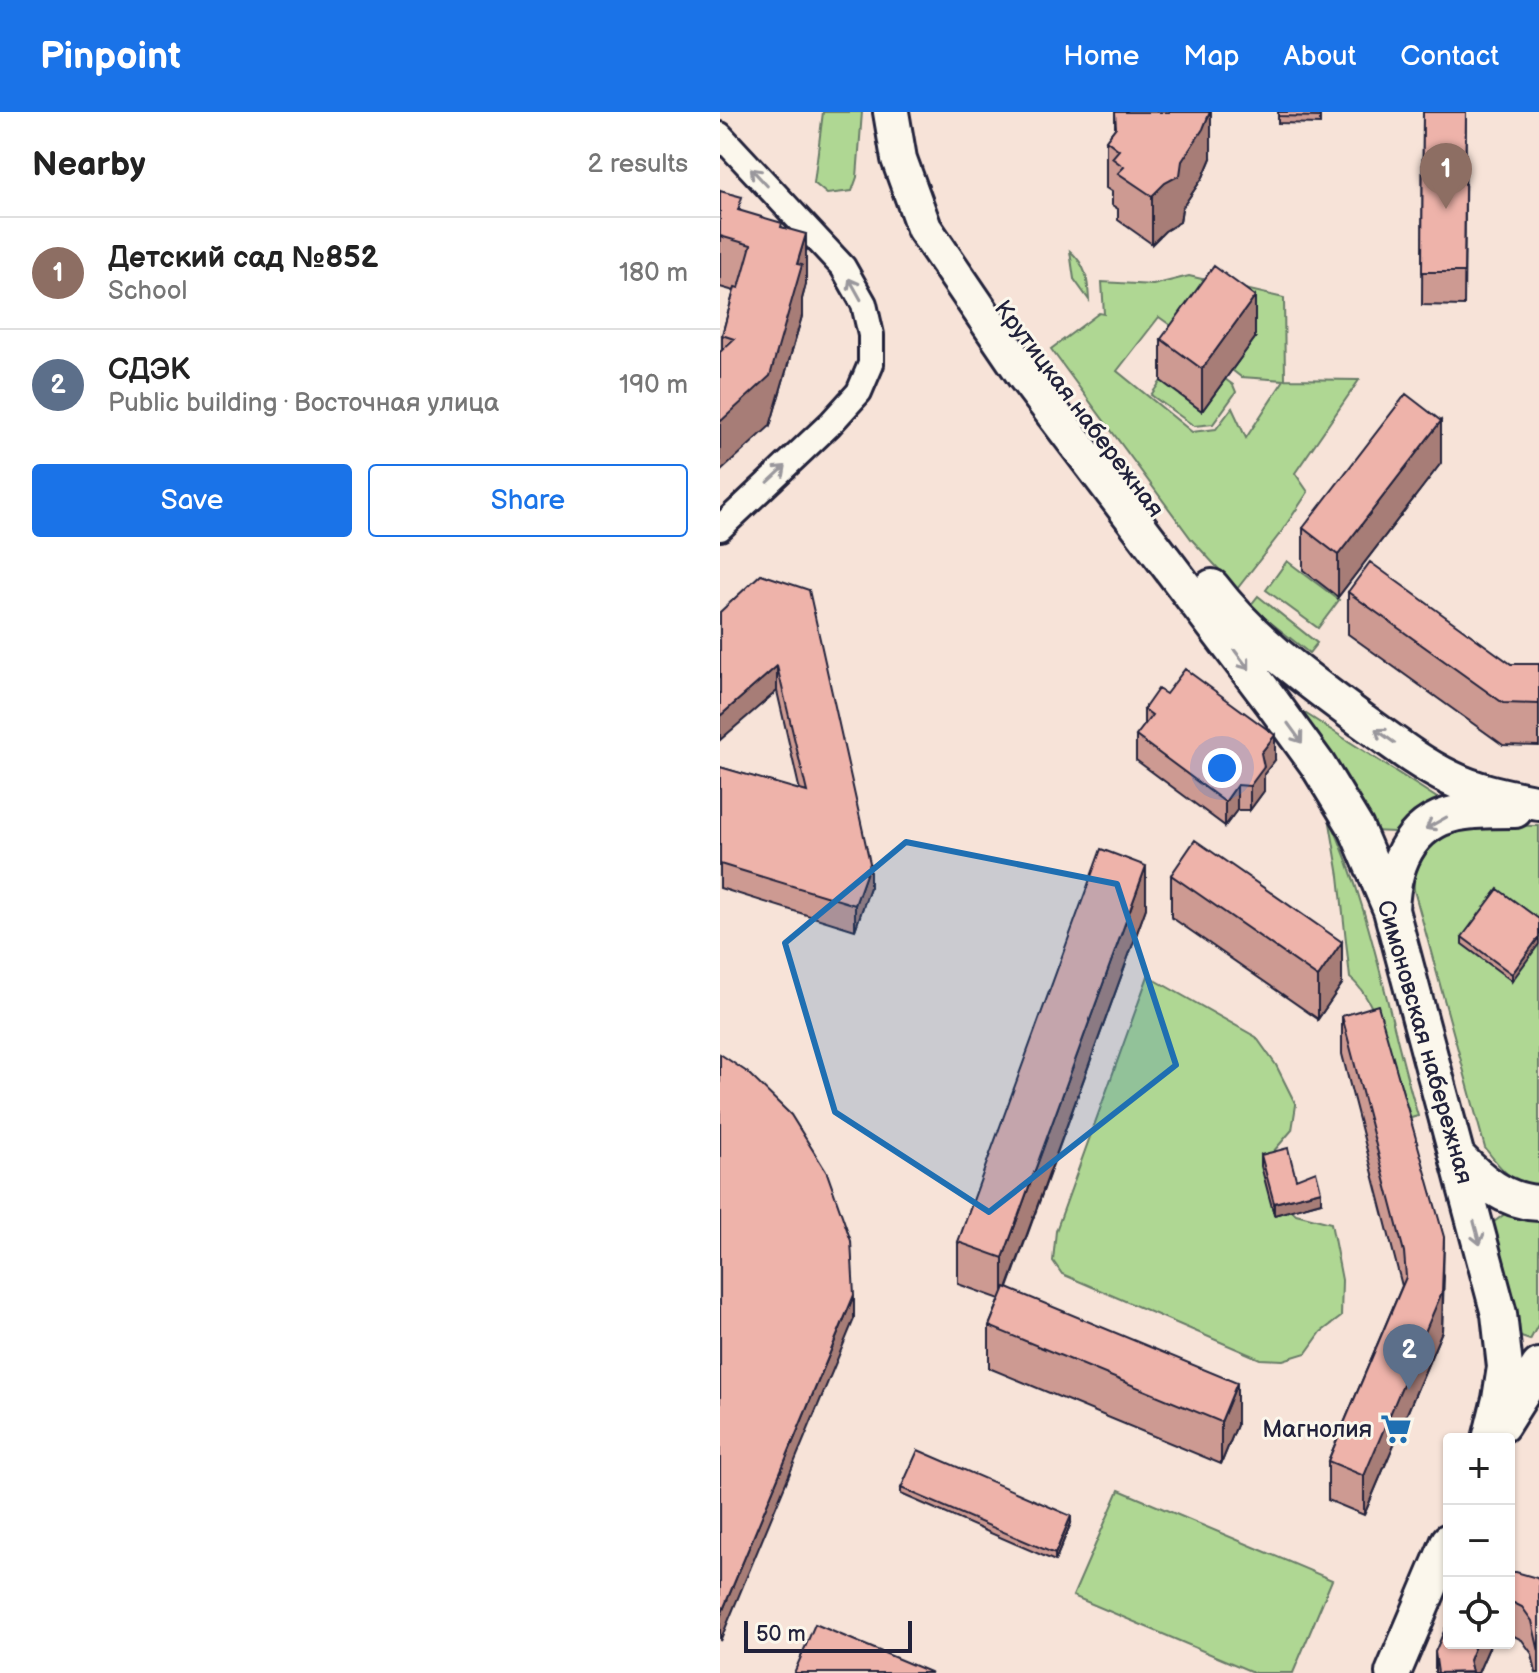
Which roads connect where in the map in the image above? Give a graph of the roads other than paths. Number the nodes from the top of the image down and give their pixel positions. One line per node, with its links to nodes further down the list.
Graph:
1 (891, 112): 5 (main road, Крутицкая набережная)
2 (910, 112): 6 (main road, Крутицкая набережная, one-way to 2)
3 (720, 135): 4 (street, one-way to 3)
4 (720, 528)
5 (1210, 619): 8 (main road, Симоновская набережная, one-way to 8)
6 (1539, 803)
7 (1539, 809): 8 (main road, one-way to 8)
8 (1391, 910): 9 (main road, Симоновская набережная)
9 (1458, 1157): 10 (main road); 12 (main road, Симоновская набережная, one-way to 12)
10 (1539, 1203)
11 (1539, 1366): 13 (main road)
12 (1493, 1433)
13 (1496, 1433)
14 (1443, 1555): 15 (main road)
15 (1393, 1673)

